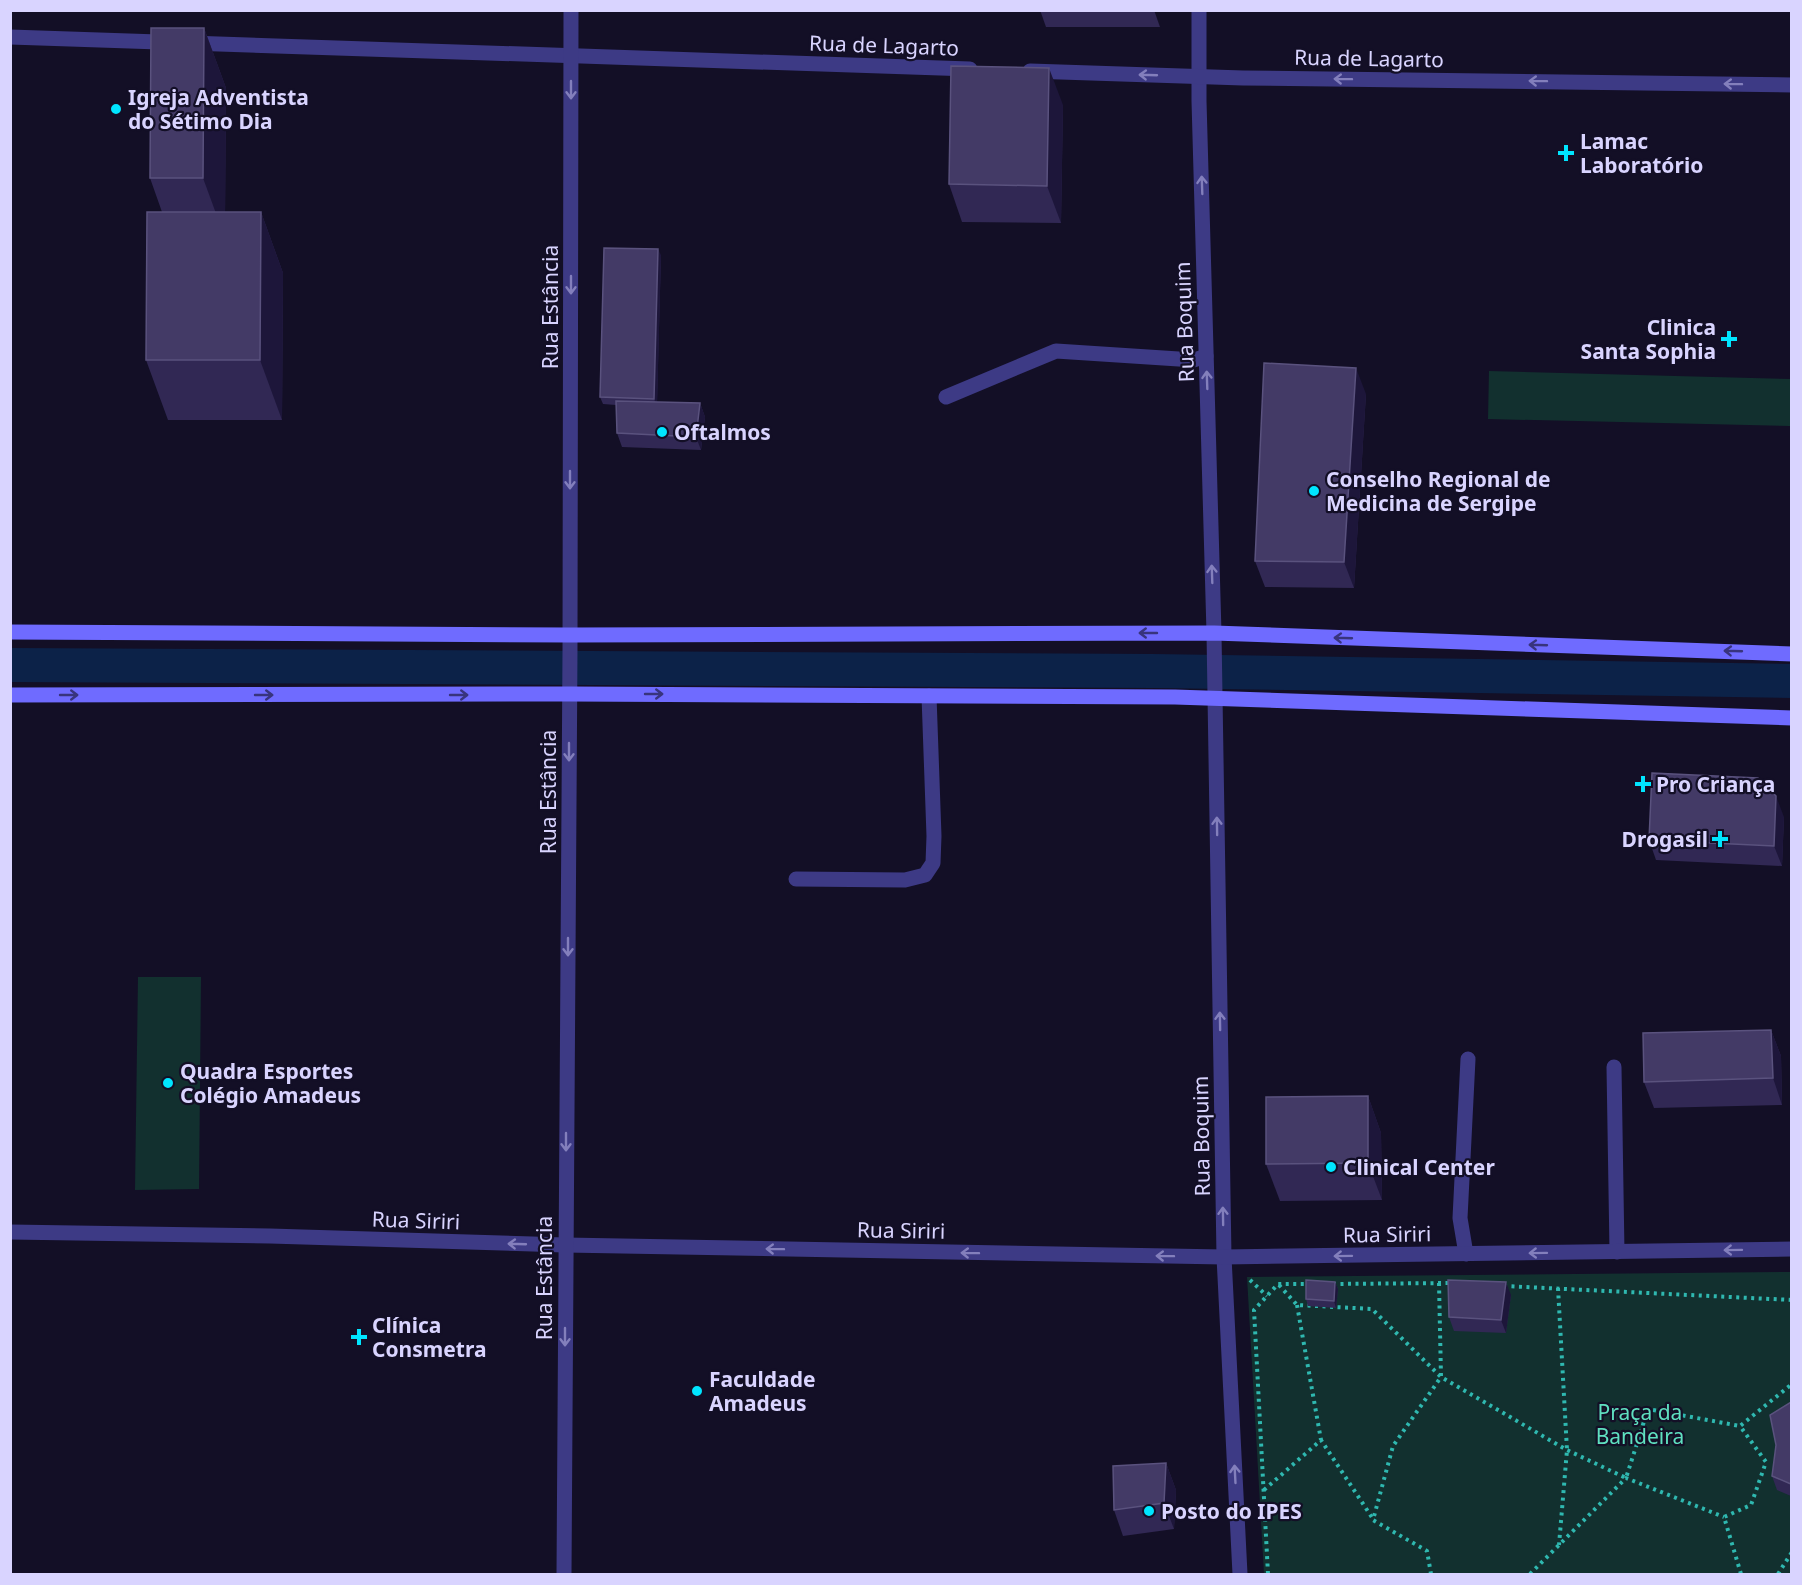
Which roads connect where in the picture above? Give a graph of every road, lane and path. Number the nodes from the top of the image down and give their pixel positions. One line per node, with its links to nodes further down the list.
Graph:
1 (571, 10): 4 (street, Rua Estância)
2 (1199, 10): 7 (street, Rua Boquim)
3 (10, 37): 4 (street, Rua de Lagarto)
4 (571, 56): 5 (street, Rua de Lagarto); 13 (street, Rua Estância, one-way to 13)
5 (982, 69)
6 (1017, 70): 7 (street, Rua de Lagarto, one-way to 6)
7 (1199, 77): 8 (street, Rua de Lagarto, one-way to 7); 9 (street, Rua Boquim, one-way to 7)
8 (1791, 85)
9 (1206, 356): 10 (street); 12 (street, Rua Boquim, one-way to 9)
10 (946, 397)
11 (10, 632): 13 (street)
12 (1214, 633): 13 (street, one-way to 13); 14 (street, one-way to 12); 16 (street, Rua Boquim)
13 (570, 642): 15 (street, Rua Estância)
14 (1791, 654)
15 (569, 687): 17 (street, one-way to 15); 18 (street, one-way to 18); 24 (street, Rua Estância, one-way to 24)
16 (1215, 689): 18 (street); 19 (street); 28 (street, Rua Boquim, one-way to 16)
17 (10, 696)
18 (929, 696): 20 (street)
19 (1791, 718)
20 (796, 879)
21 (1468, 1059): 27 (street)
22 (1614, 1067): 26 (street)
23 (10, 1232): 24 (street, Rua Siriri, one-way to 23)
24 (565, 1245): 28 (street, Rua Siriri, one-way to 24); 49 (street, Rua Estância, one-way to 49)
25 (1791, 1249): 26 (street, Rua Siriri, one-way to 26)
26 (1617, 1252): 27 (street, Rua Siriri, one-way to 27)
27 (1466, 1254): 28 (street, Rua Siriri, one-way to 28)
28 (1224, 1257): 50 (street, Rua Boquim, one-way to 28)
29 (1439, 1283): 32 (path); 33 (path); 38 (path)
30 (1278, 1284): 31 (path); 37 (path); 44 (path)
31 (1313, 1284)
32 (1324, 1284)
33 (1462, 1284)
34 (1498, 1286): 35 (path)
35 (1558, 1288): 36 (path); 42 (path)
36 (1791, 1300)
37 (1297, 1305): 38 (path); 41 (path)
38 (1441, 1377): 42 (path); 46 (path)
39 (1791, 1384): 40 (path)
40 (1740, 1426): 43 (path); 45 (path)
41 (1321, 1440): 44 (path); 46 (path)
42 (1567, 1450): 43 (path); 47 (path)
43 (1626, 1478): 45 (path); 47 (path)
44 (1264, 1490): 51 (path)
45 (1724, 1517): 54 (path)
46 (1373, 1520): 52 (path)
47 (1560, 1545): 53 (path)
48 (1791, 1552): 55 (path)
49 (564, 1575)
50 (1240, 1575)
51 (1268, 1575)
52 (1431, 1575)
53 (1530, 1575)
54 (1741, 1575)
55 (1778, 1575)

